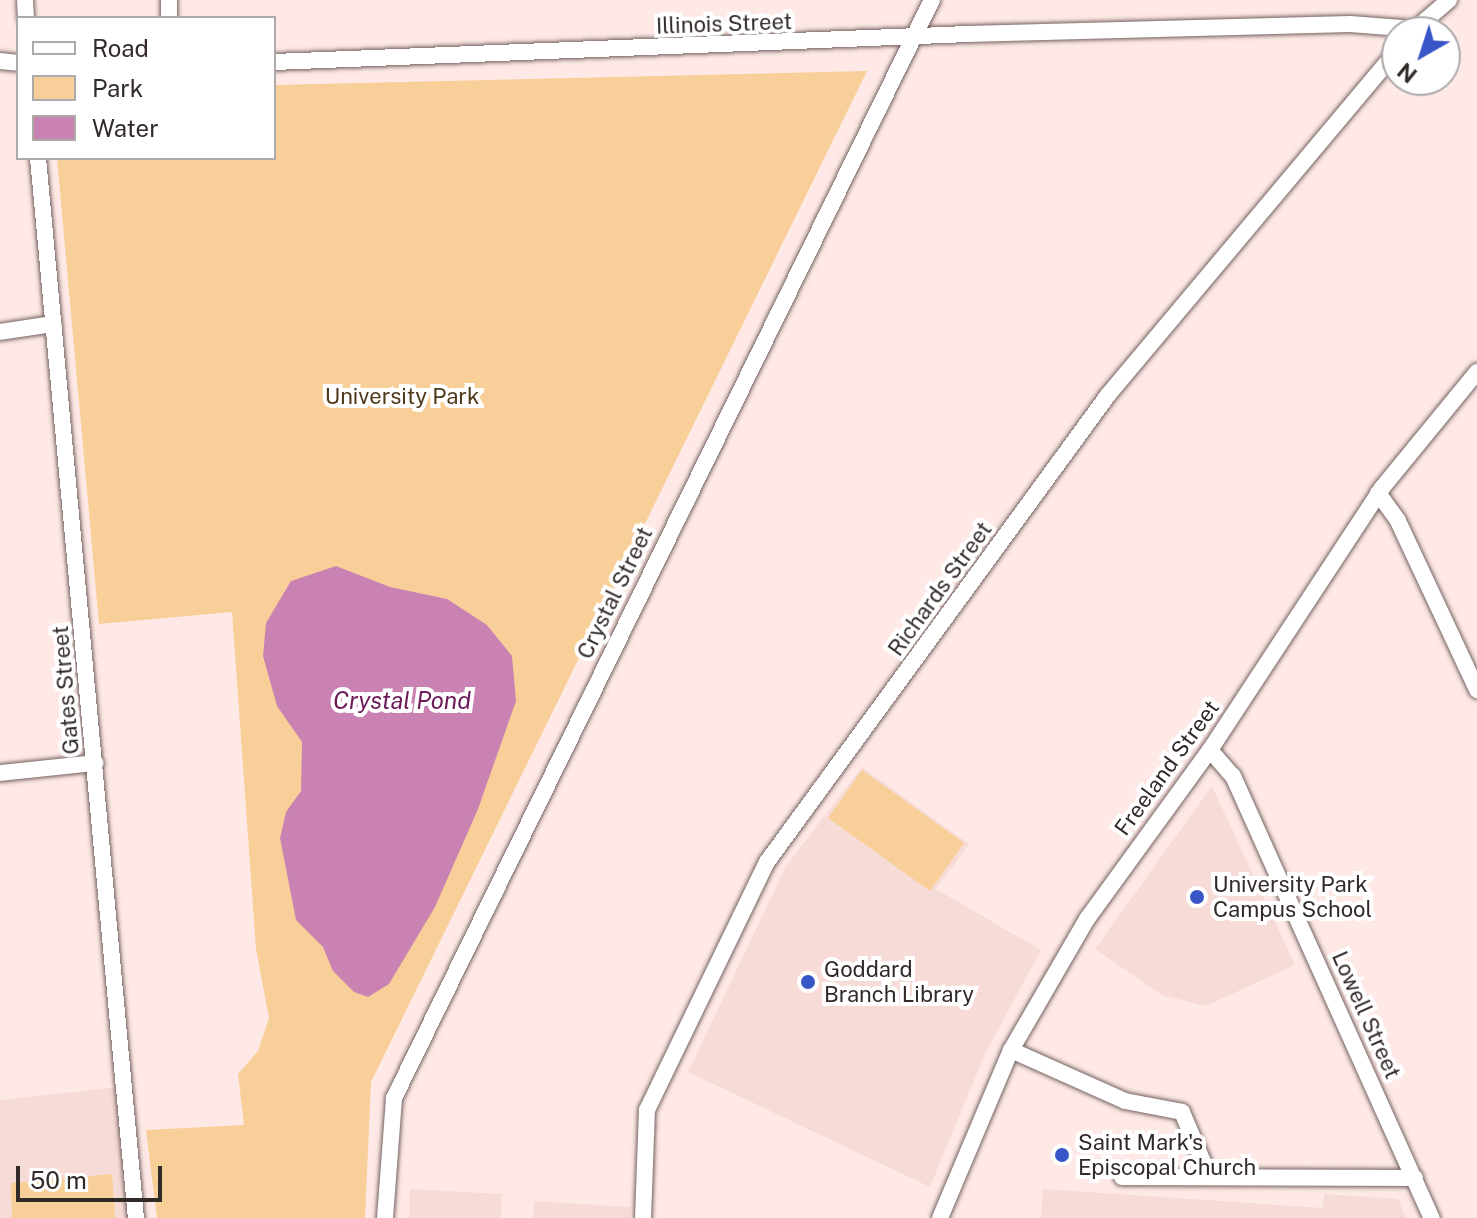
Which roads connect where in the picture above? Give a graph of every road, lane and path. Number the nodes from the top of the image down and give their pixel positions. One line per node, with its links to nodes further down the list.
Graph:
1 (932, 0): 5 (street, Crystal Street)
2 (1449, 0): 3 (street)
3 (1430, 16)
4 (1381, 27): 5 (street, Illinois Street)
5 (912, 38): 6 (street, Illinois Street); 22 (street, Crystal Street)
6 (276, 62)
7 (1381, 70): 23 (street, Richards Street)
8 (38, 160): 9 (street, Gates Street)
9 (53, 324): 10 (street); 15 (street, Gates Street)
10 (0, 332)
11 (1477, 372): 12 (street, Freeland Street)
12 (1378, 493): 13 (street); 14 (street, Freeland Street)
13 (1477, 690)
14 (1210, 750): 17 (street, Freeland Street); 20 (street, Lowell Street)
15 (95, 763): 16 (street); 21 (street, Gates Street)
16 (0, 773)
17 (1011, 1050): 18 (street); 24 (street, Freeland Street)
18 (1209, 1176): 19 (street); 20 (street)
19 (1122, 1177)
20 (1415, 1178): 25 (street, Lowell Street)
21 (136, 1218)
22 (385, 1218)
23 (643, 1218)
24 (940, 1218)
25 (1432, 1218)

